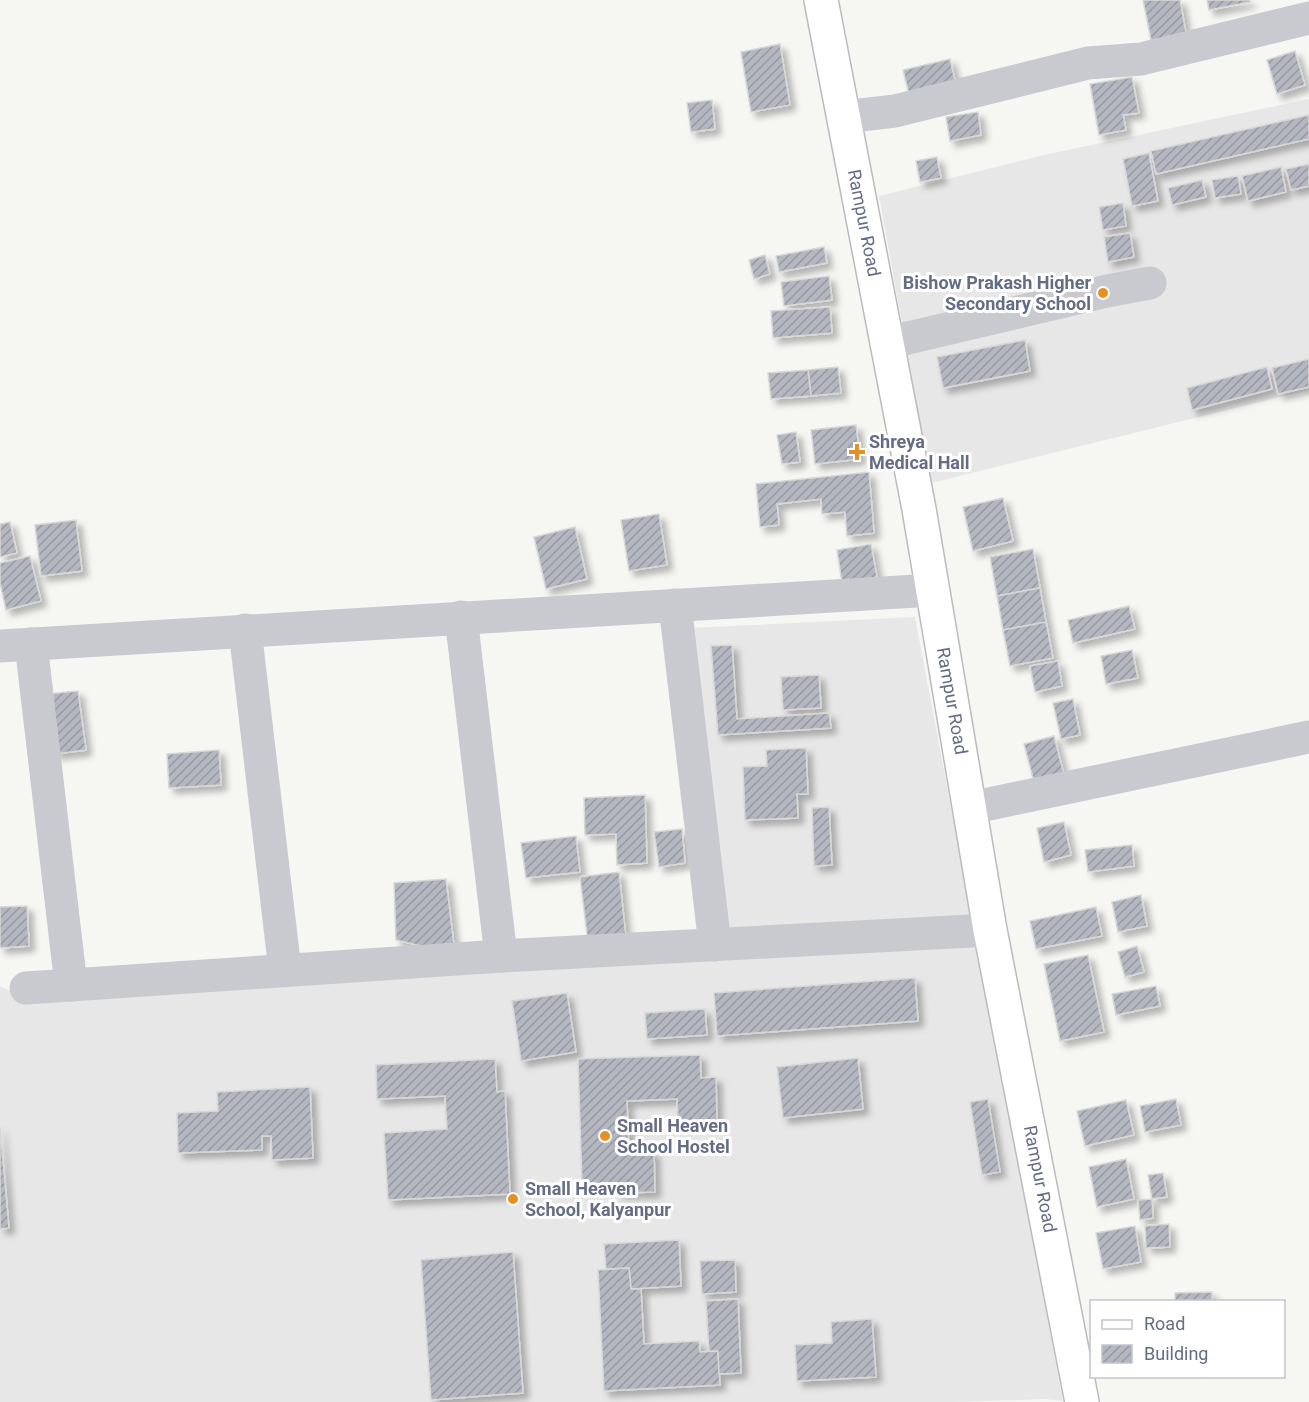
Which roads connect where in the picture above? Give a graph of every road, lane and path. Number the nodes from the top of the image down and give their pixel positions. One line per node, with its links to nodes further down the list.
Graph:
1 (822, 0): 3 (main road, Rampur Road)
2 (1309, 18): 3 (street)
3 (844, 117): 5 (main road, Rampur Road)
4 (1150, 283): 5 (street)
5 (887, 343): 6 (main road, Rampur Road)
6 (933, 590): 7 (street); 12 (main road, Rampur Road)
7 (675, 605): 8 (street); 14 (street)
8 (461, 617): 9 (street); 15 (street)
9 (245, 630): 10 (street); 16 (street)
10 (15, 645): 17 (street)
11 (1309, 737): 12 (street)
12 (970, 808): 13 (main road, Rampur Road)
13 (990, 930): 14 (street); 19 (main road, Rampur Road)
14 (715, 945): 15 (street)
15 (501, 956): 16 (street)
16 (285, 970): 17 (street)
17 (71, 985): 18 (street)
18 (26, 988)
19 (1083, 1402)

